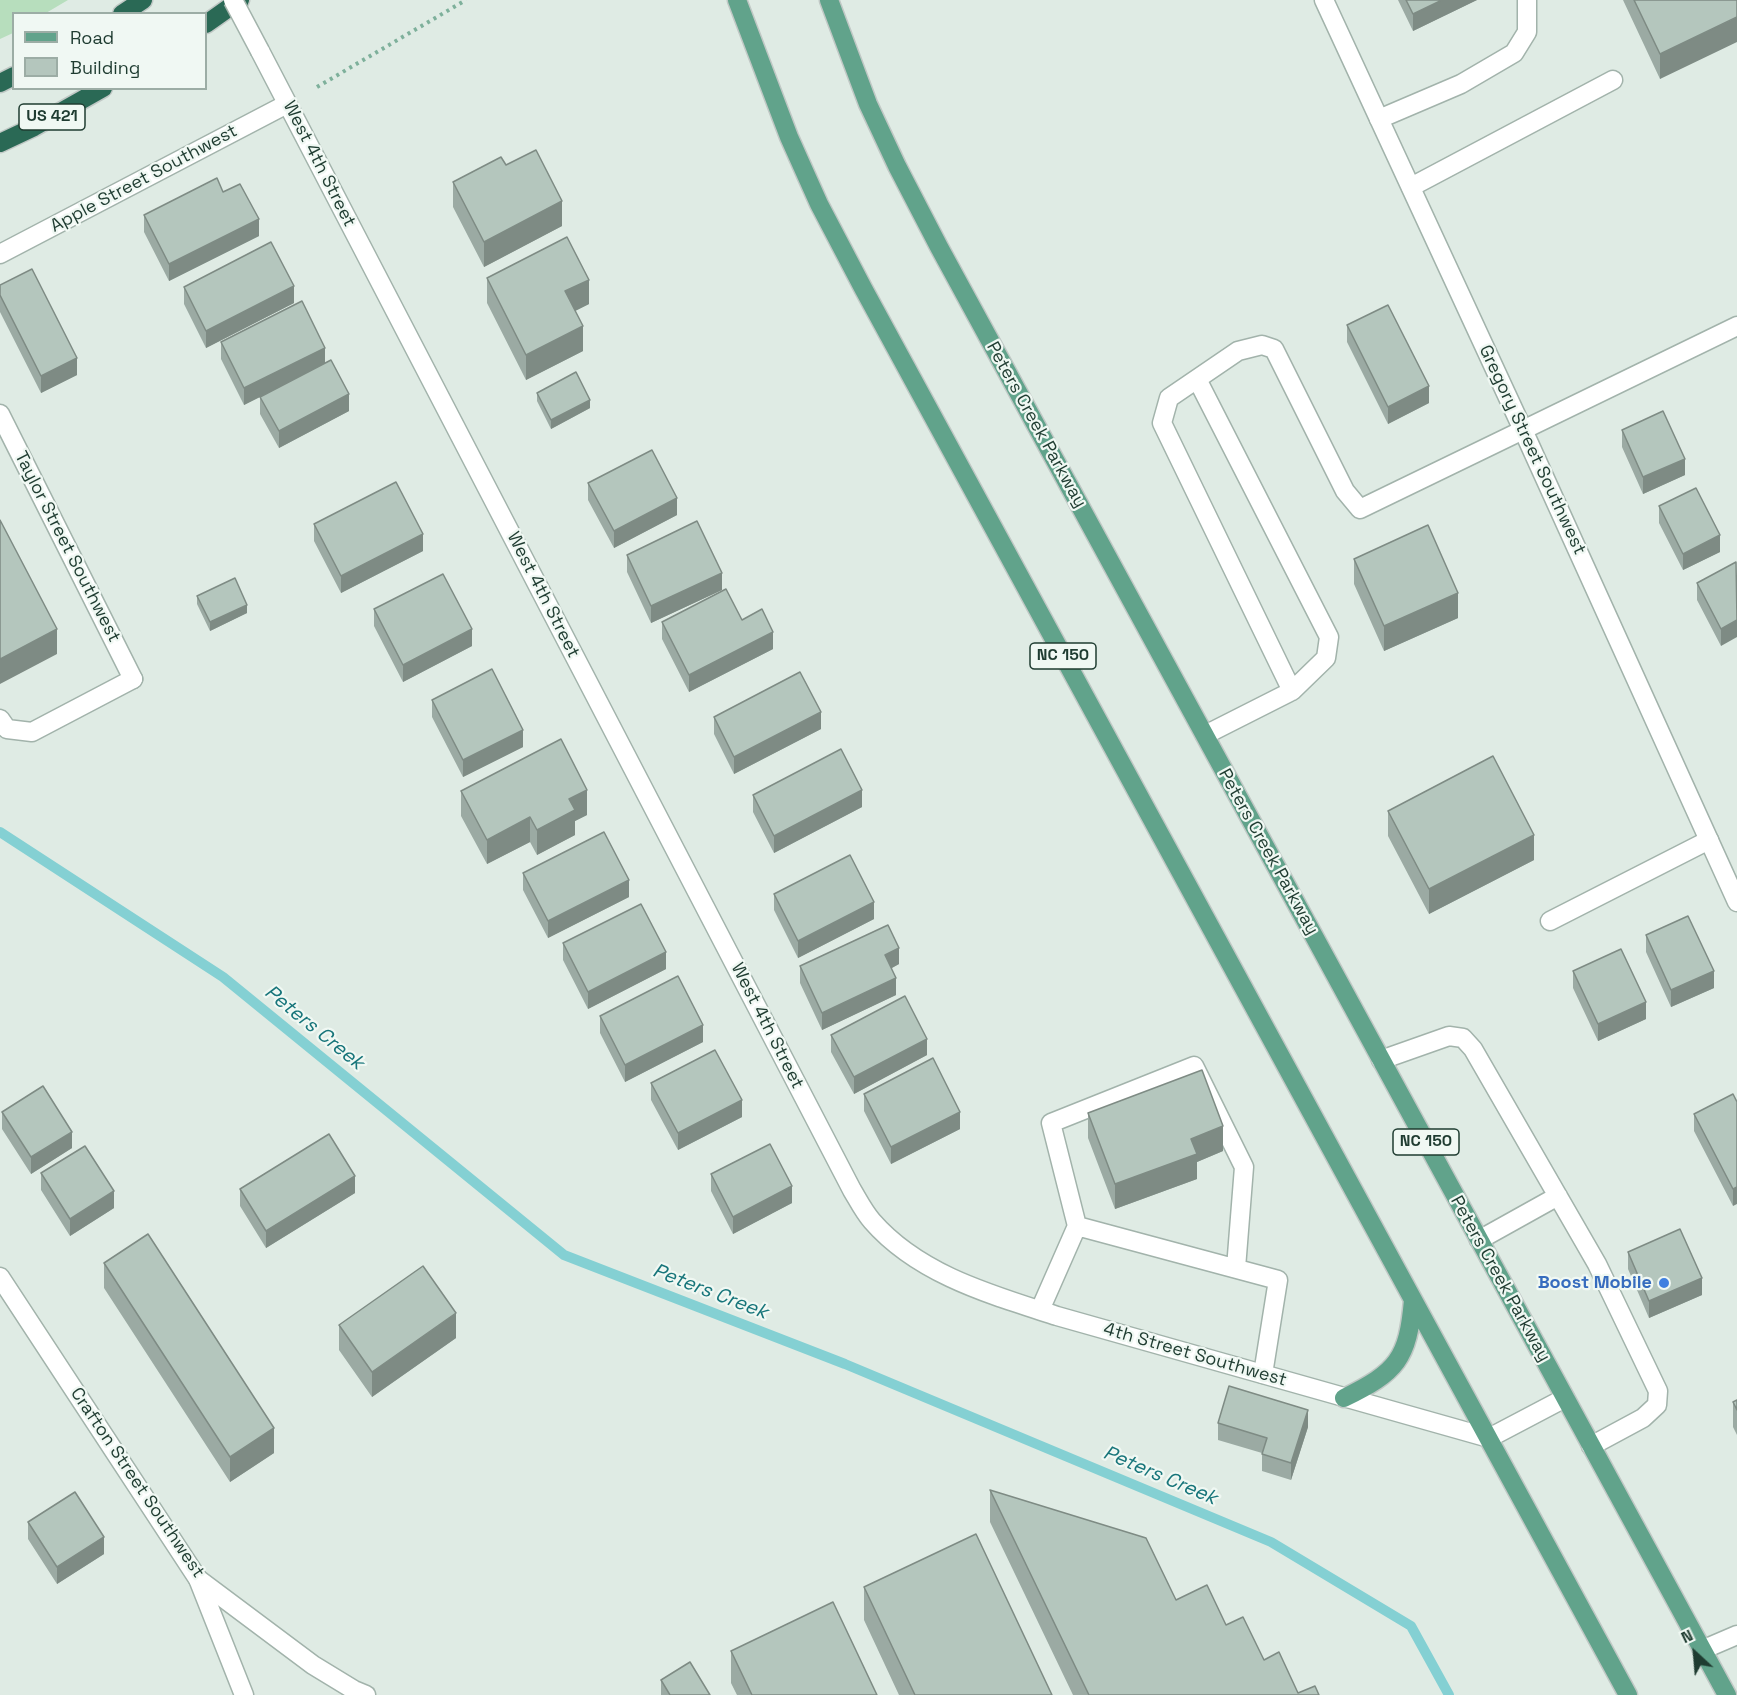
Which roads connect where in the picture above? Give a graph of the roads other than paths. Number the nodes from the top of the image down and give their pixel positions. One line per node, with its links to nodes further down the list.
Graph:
1 (143, 0): 8 (highway)
2 (233, 0): 12 (street, West 4th Street, bridge)
3 (240, 0): 9 (highway)
4 (737, 0): 34 (main road, NC 150)
5 (829, 0): 23 (main road, Peters Creek Parkway / NC 150)
6 (1324, 0): 13 (street, Gregory Street Southwest)
7 (1527, 0): 13 (street)
8 (125, 12)
9 (207, 23)
10 (1613, 80): 15 (street)
11 (99, 90): 14 (highway, US 421)
12 (287, 104): 16 (street, Apple Street Southwest); 28 (street, West 4th Street)
13 (1379, 119): 15 (street, Gregory Street Southwest)
14 (0, 143)
15 (1410, 187): 20 (street, Gregory Street Southwest)
16 (0, 254)
17 (1737, 326): 20 (street)
18 (1197, 379): 20 (street); 21 (street); 21 (street)
19 (0, 414): 22 (street, Taylor Street Southwest)
20 (1523, 430): 24 (street, Gregory Street Southwest)
21 (1292, 691): 23 (street)
22 (0, 719)
23 (1205, 735): 27 (main road, Peters Creek Parkway / NC 150)
24 (1709, 840): 25 (street, Gregory Street Southwest); 26 (street)
25 (1737, 902)
26 (1550, 921)
27 (1381, 1060): 29 (street); 31 (main road, Peters Creek Parkway / NC 150)
28 (852, 1190): 35 (street, 4th Street Southwest)
29 (1558, 1196): 31 (street); 40 (street)
30 (1077, 1226): 32 (street); 32 (street); 35 (street)
31 (1479, 1240): 38 (main road, Peters Creek Parkway / NC 150)
32 (1236, 1269): 36 (street)
33 (0, 1278): 41 (street, Crafton Street Southwest)
34 (1413, 1300): 37 (main road); 39 (main road, NC 150)
35 (1040, 1311): 36 (street, 4th Street Southwest)
36 (1263, 1374): 37 (street, 4th Street Southwest)
37 (1344, 1398): 39 (street, 4th Street Southwest)
38 (1565, 1398): 39 (street); 40 (main road, Peters Creek Parkway / NC 150)
39 (1489, 1438): 46 (main road, NC 150)
40 (1591, 1446): 43 (main road, Peters Creek Parkway / NC 150)
41 (198, 1579): 44 (street); 45 (street, Crafton Street Southwest)
42 (1737, 1635): 43 (street)
43 (1702, 1650): 47 (main road, Peters Creek Parkway / NC 150)
44 (244, 1695)
45 (366, 1695)
46 (1628, 1695)
47 (1726, 1695)

